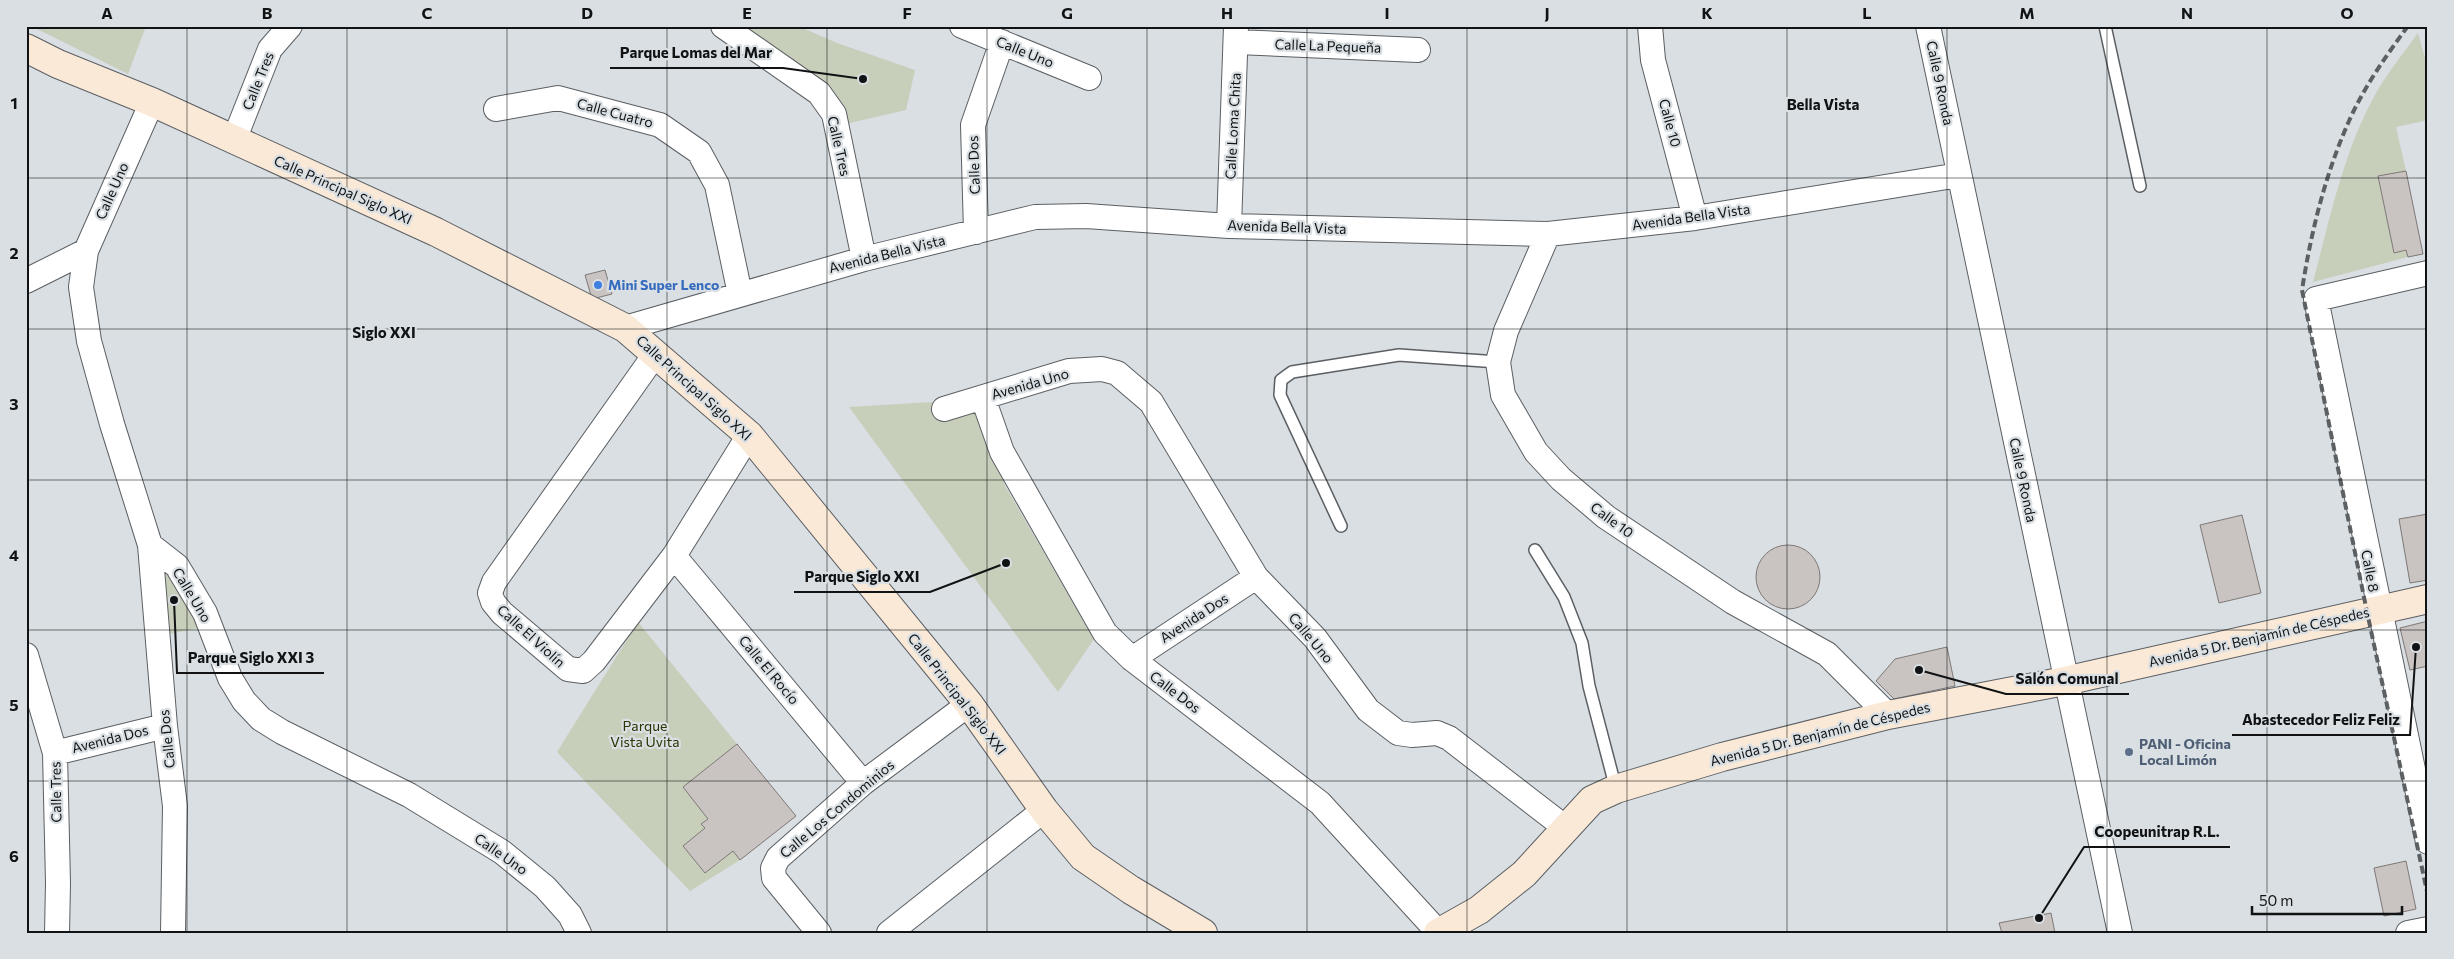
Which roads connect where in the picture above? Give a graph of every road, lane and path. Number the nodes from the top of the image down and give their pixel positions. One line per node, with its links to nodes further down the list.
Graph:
1 (290, 26): 14 (street, Calle Tres)
2 (723, 26): 22 (street, Calle Tres)
3 (962, 26): 8 (street, Calle Uno)
4 (1650, 26): 17 (street, Calle 10)
5 (1928, 26): 15 (street, Calle 9 Ronda)
6 (2106, 26): 16 (lane)
7 (1237, 34): 10 (street, Calle La Pequeña); 18 (street, Calle Loma Chita)
8 (1002, 42): 11 (street, Calle Uno); 19 (street, Calle Dos)
9 (26, 48): 12 (street, Calle Principal Siglo XXI)
10 (1418, 50)
11 (1089, 78)
12 (152, 102): 14 (street, Calle Principal Siglo XXI); 21 (street, Calle Uno)
13 (496, 109): 25 (street, Calle Cuatro)
14 (234, 140): 26 (street, Calle Principal Siglo XXI)
15 (1959, 175): 17 (street, Avenida Bella Vista); 42 (street, Calle 9 Ronda)
16 (2140, 186)
17 (1695, 218): 20 (street, Avenida Bella Vista)
18 (1229, 226): 19 (street, Avenida Bella Vista); 20 (street, Avenida Bella Vista)
19 (976, 232): 22 (street, Avenida Bella Vista)
20 (1548, 234): 28 (street, Calle 10)
21 (86, 251): 24 (street); 34 (street, Calle Uno)
22 (864, 259): 25 (street, Avenida Bella Vista)
23 (2428, 273): 39 (street, Calle 8)
24 (26, 281)
25 (740, 294): 26 (street, Avenida Bella Vista)
26 (626, 328): 27 (street, Calle Principal Siglo XXI)
27 (656, 353): 32 (street, Calle Principal Siglo XXI); 36 (street, Calle El Violín)
28 (1498, 362): 33 (lane); 44 (street, Calle 10)
29 (1117, 373): 30 (street, Avenida Uno); 37 (street, Calle Uno)
30 (983, 398): 31 (street, Avenida Uno); 41 (street, Calle Dos)
31 (944, 409)
32 (749, 435): 36 (street, Calle El Violín); 43 (street, Calle Principal Siglo XXI)
33 (1341, 526)
34 (150, 545): 45 (street, Calle Dos); 55 (street, Calle Uno)
35 (1535, 550): 48 (lane)
36 (674, 556): 47 (street, Calle El Rocío)
37 (1256, 577): 41 (street, Avenida Dos); 50 (street, Calle Uno)
38 (2428, 599): 39 (street, Avenida 5 Dr. Benjamín de Céspedes)
39 (2378, 609): 42 (street, Avenida 5 Dr. Benjamín de Céspedes); 51 (street, Calle 8)
40 (26, 655): 46 (street, Calle Tres)
41 (1132, 659): 59 (street, Calle Dos)
42 (2065, 681): 44 (street, Avenida 5 Dr. Benjamín de Céspedes); 60 (street, Calle 9 Ronda)
43 (969, 704): 47 (street, Calle Los Condominios); 49 (street, Calle Principal Siglo XXI)
44 (1888, 714): 48 (street, Avenida 5 Dr. Benjamín de Céspedes)
45 (165, 726): 46 (street, Avenida Dos); 54 (street, Calle Dos)
46 (55, 753): 53 (street, Calle Tres)
47 (863, 783): 56 (street, Calle Los Condominios)
48 (1616, 789): 50 (street, Avenida 5 Dr. Benjamín de Céspedes)
49 (1044, 810): 57 (street); 58 (street, Calle Principal Siglo XXI)
50 (1567, 828): 59 (street, Avenida 5 Dr. Benjamín de Céspedes)
51 (2428, 842)
52 (2428, 929): 61 (street)
53 (56, 933)
54 (173, 933)
55 (579, 933)
56 (819, 933)
57 (889, 933)
58 (1203, 933)
59 (1438, 933)
60 (2120, 933)
61 (2408, 933)

